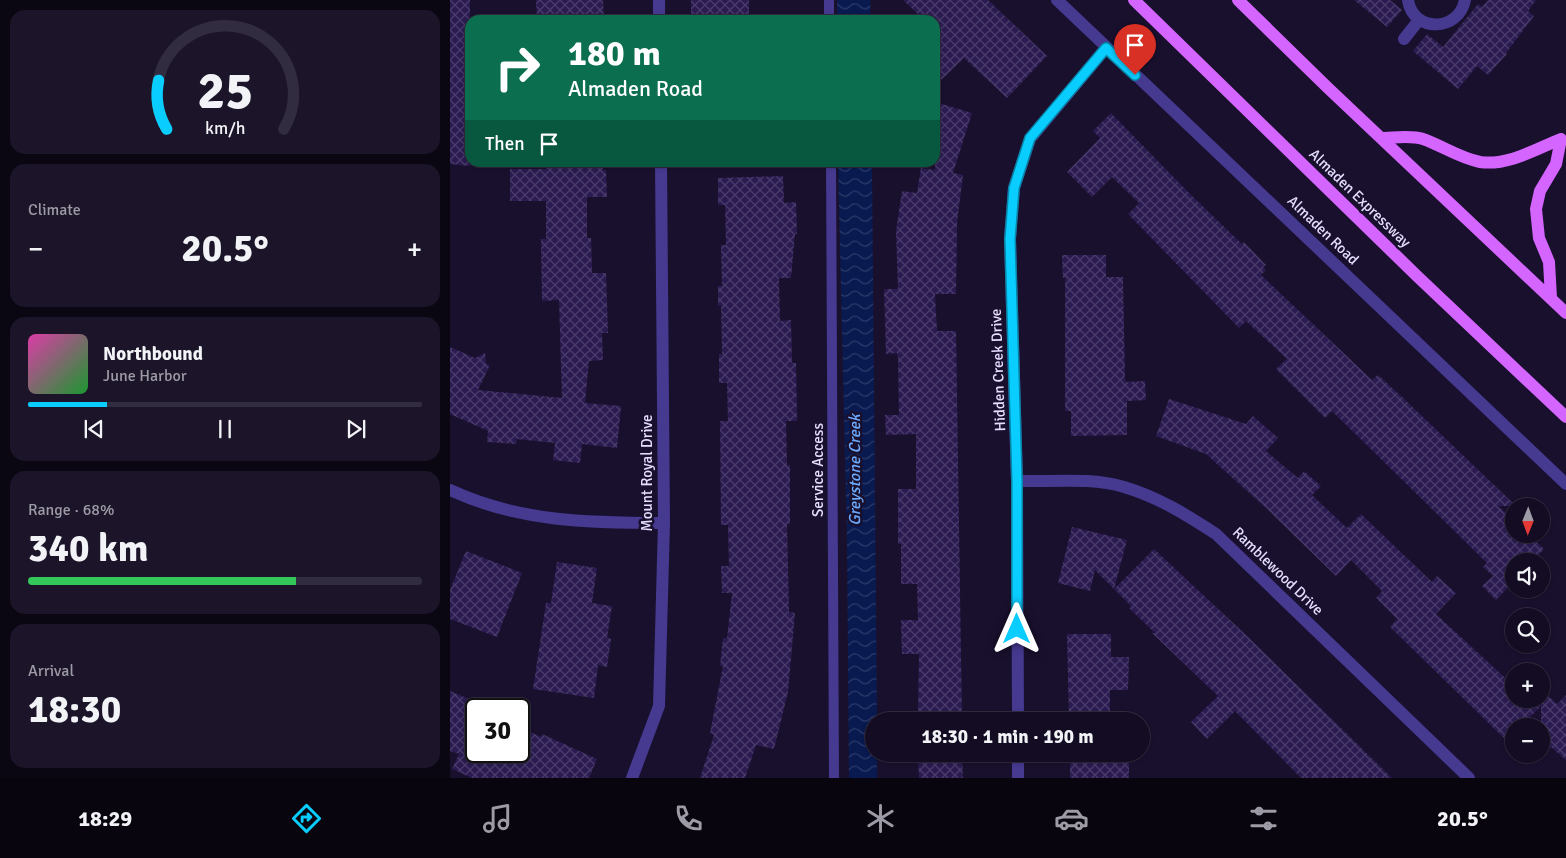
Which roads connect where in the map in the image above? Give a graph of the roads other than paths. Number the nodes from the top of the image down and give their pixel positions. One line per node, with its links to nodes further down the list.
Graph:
1 (659, 0): 8 (street)
2 (829, 0): 9 (lane)
3 (1057, 0): 12 (street, Almaden Road)
4 (1134, 0): 19 (main road, Almaden Expressway)
5 (1238, 0): 14 (main road)
6 (1408, 0): 10 (street)
7 (1465, 0): 10 (street)
8 (659, 15)
9 (829, 15)
10 (1419, 20): 11 (street)
11 (1404, 39)
12 (1106, 48): 20 (street, Hidden Creek Drive); 21 (street, Almaden Road)
13 (1563, 136): 14 (main road); 17 (main road)
14 (1381, 138): 17 (main road)
15 (660, 167): 23 (street, Mount Royal Drive)
16 (831, 167): 27 (lane, Service Access)
17 (1551, 298): 18 (main road)
18 (1566, 313)
19 (1566, 417)
20 (1017, 481): 24 (street, Hidden Creek Drive); 29 (street, Ramblewood Drive)
21 (1566, 484)
22 (450, 490): 23 (street)
23 (664, 523): 26 (street, Mount Royal Drive)
24 (1018, 712)
25 (1018, 762): 28 (street)
26 (632, 778)
27 (834, 778)
28 (1018, 778)
29 (1469, 778)

